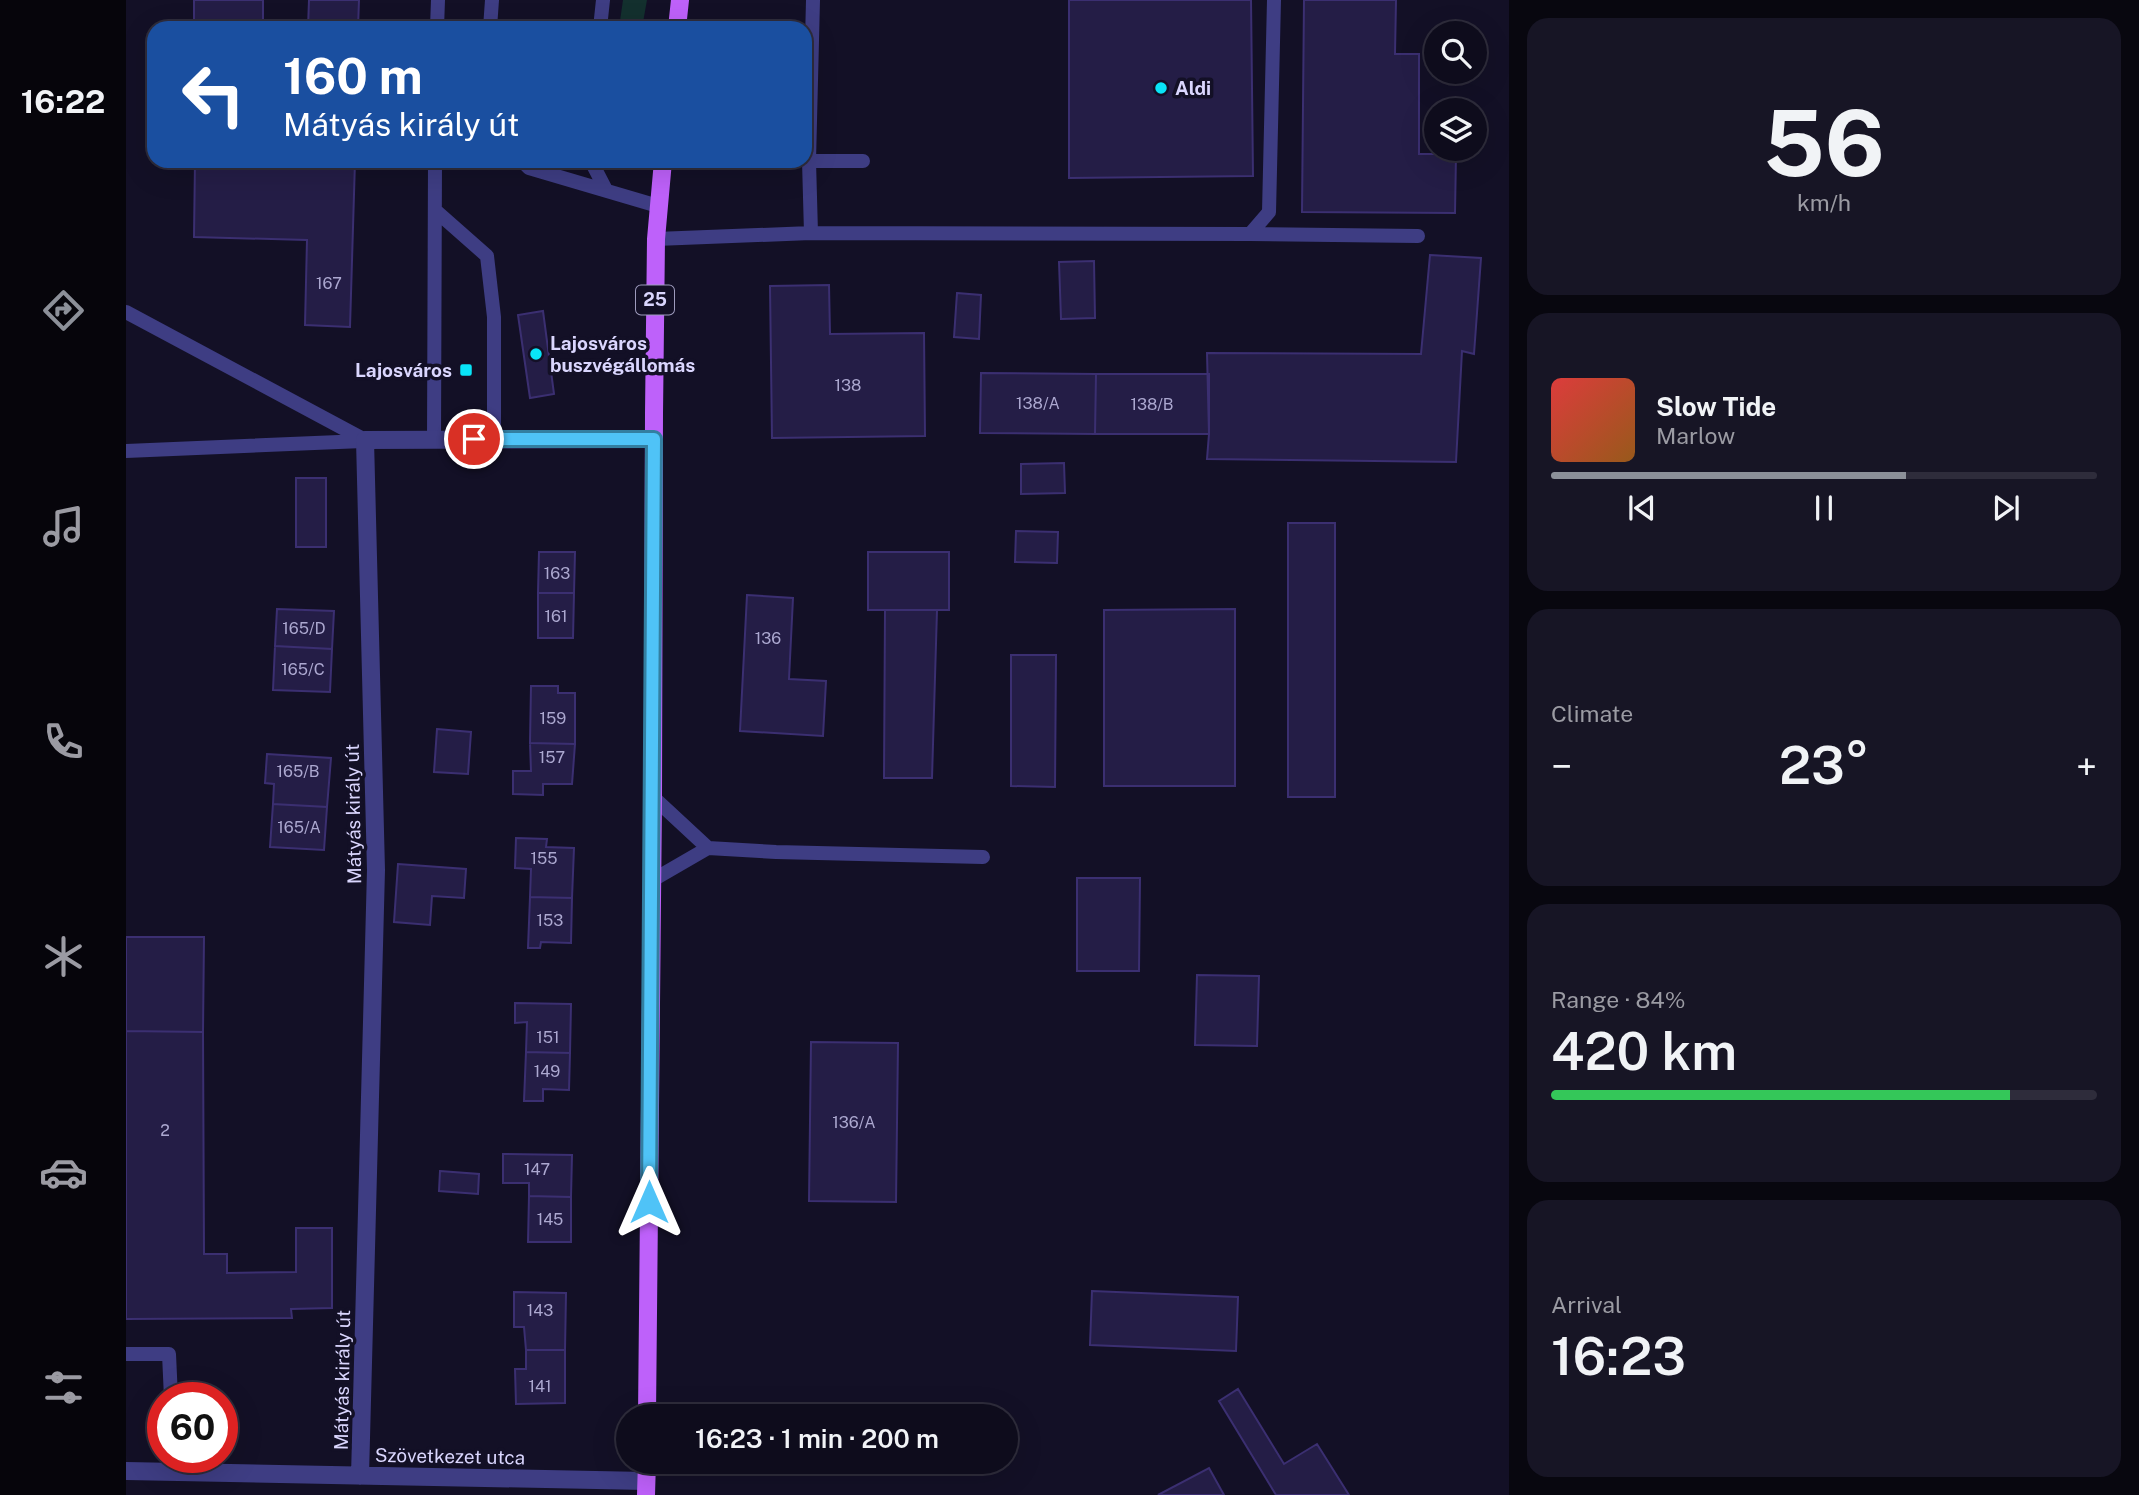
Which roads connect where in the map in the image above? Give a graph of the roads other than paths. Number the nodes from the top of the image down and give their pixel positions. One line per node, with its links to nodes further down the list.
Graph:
1 (438, 0): 7 (lane)
2 (492, 0): 8 (lane)
3 (603, 0): 9 (lane)
4 (680, 0): 10 (main road)
5 (813, 0): 11 (lane)
6 (1274, 0): 23 (lane)
7 (437, 21)
8 (490, 21)
9 (601, 21)
10 (678, 21)
11 (812, 40)
12 (863, 161): 13 (lane)
13 (812, 162)
14 (435, 168): 21 (lane)
15 (528, 168): 19 (lane)
16 (595, 168): 19 (lane)
17 (662, 168): 20 (main road, 25)
18 (809, 168): 22 (lane)
19 (606, 190): 20 (lane)
20 (658, 206): 25 (main road, 25)
21 (436, 211): 27 (lane); 30 (lane)
22 (811, 233): 23 (lane); 25 (lane)
23 (1250, 234): 24 (lane)
24 (1418, 236)
25 (656, 239): 28 (main road, 25)
26 (126, 312): 29 (lane)
27 (494, 439): 28 (street); 30 (street)
28 (654, 439): 32 (main road, 25)
29 (365, 440): 30 (street); 31 (lane); 42 (street, Mátyás király út)
30 (434, 440)
31 (126, 452)
32 (653, 797): 33 (lane); 35 (main road, 25)
33 (708, 848): 34 (lane); 35 (lane)
34 (984, 857)
35 (651, 881): 38 (main road, 25)
36 (126, 1354): 37 (lane)
37 (170, 1382)
38 (647, 1404)
39 (147, 1468): 41 (street, Szövetkezet utca)
40 (238, 1469): 42 (street, Szövetkezet utca)
41 (126, 1471)
42 (360, 1476): 43 (street, Szövetkezet utca)
43 (646, 1488)

